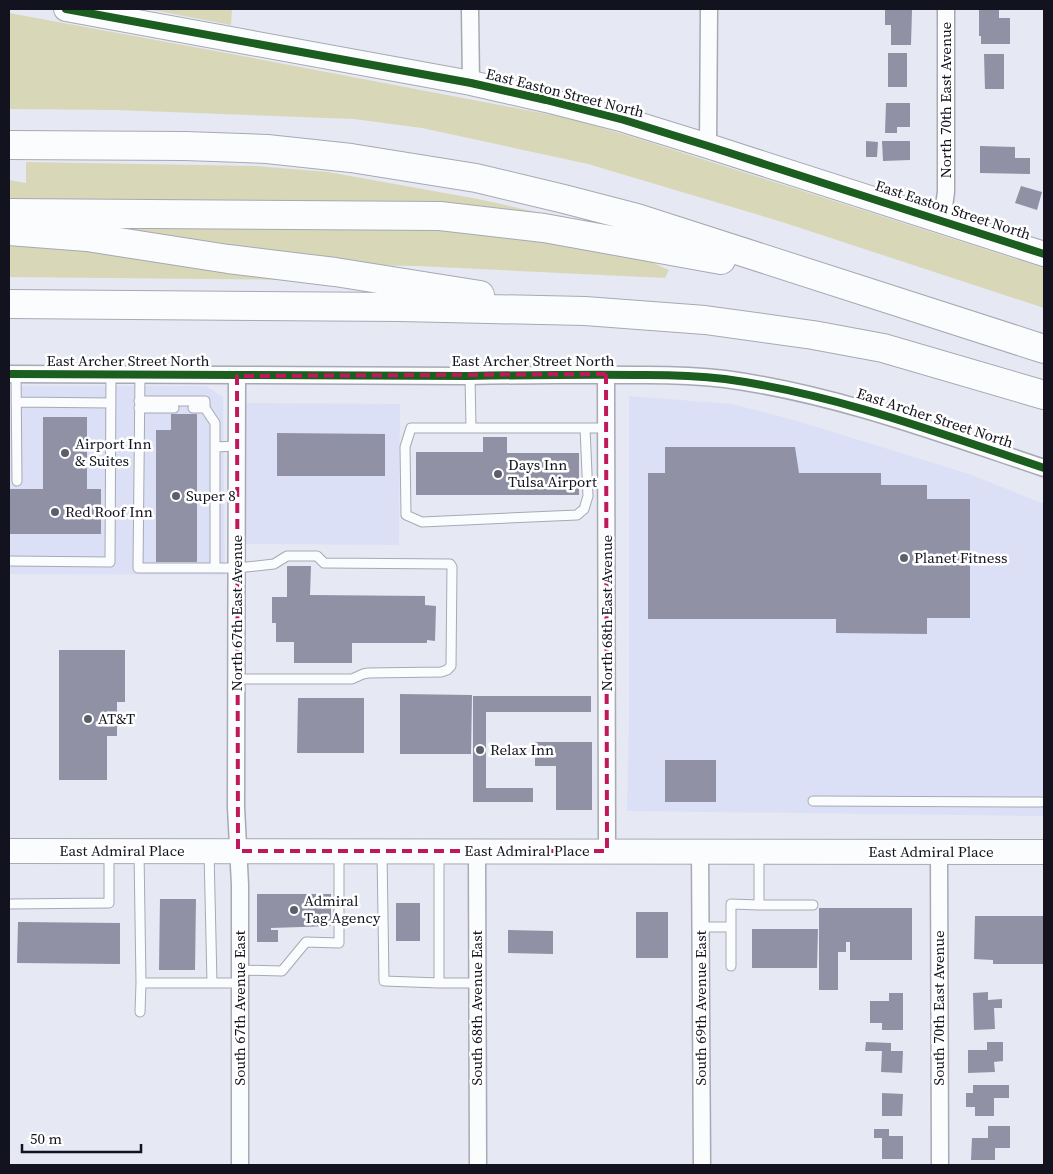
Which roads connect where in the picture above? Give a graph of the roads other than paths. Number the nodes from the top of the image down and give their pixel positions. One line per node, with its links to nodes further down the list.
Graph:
1 (66, 9): 5 (main road, East Easton Street North)
2 (470, 9): 5 (street)
3 (709, 9): 7 (street)
4 (946, 9): 9 (street, North 70th East Avenue)
5 (471, 83): 7 (main road, East Easton Street North)
6 (9, 145): 12 (highway)
7 (708, 146): 9 (main road, East Easton Street North)
8 (9, 213): 12 (highway)
9 (942, 221): 11 (main road, East Easton Street North)
10 (9, 231): 14 (highway)
11 (1044, 254)
12 (816, 275): 15 (highway)
13 (9, 304): 14 (highway)
14 (585, 311): 22 (highway)
15 (1044, 349)
16 (12, 374): 17 (street, East Archer Street North); 23 (lane)
17 (110, 374): 19 (street, East Archer Street North); 24 (lane)
18 (606, 374): 21 (street, East Archer Street North); 32 (street, North 68th East Avenue); 35 (street, East Archer Street North)
19 (140, 375): 20 (street, East Archer Street North); 25 (lane)
20 (236, 376): 21 (street, East Archer Street North); 33 (street, North 67th East Avenue)
21 (470, 376): 30 (lane)
22 (1044, 395)
23 (16, 402): 24 (lane); 29 (lane)
24 (110, 403): 37 (lane)
25 (139, 404): 26 (lane); 28 (lane); 38 (lane)
26 (174, 408)
27 (193, 408): 28 (lane)
28 (205, 408): 34 (lane)
29 (13, 423): 36 (lane)
30 (471, 428): 31 (lane); 31 (lane)
31 (585, 428): 32 (lane)
32 (606, 428): 52 (street, North 68th East Avenue)
33 (237, 446): 34 (lane); 39 (street, North 67th East Avenue)
34 (215, 447): 38 (lane)
35 (1044, 468)
36 (17, 481)
37 (9, 561)
38 (215, 568): 39 (lane)
39 (237, 568): 40 (street, North 67th East Avenue); 40 (lane)
40 (236, 679): 47 (street, North 67th East Avenue)
41 (813, 801): 42 (lane)
42 (1041, 802)
43 (9, 850): 44 (main road, East Admiral Place)
44 (110, 850): 45 (main road, East Admiral Place); 57 (lane)
45 (139, 850): 46 (main road, East Admiral Place); 64 (lane)
46 (209, 851): 47 (main road, East Admiral Place); 65 (lane)
47 (238, 851): 48 (main road, East Admiral Place); 63 (street, South 67th Avenue East)
48 (340, 851): 49 (main road, East Admiral Place); 63 (lane)
49 (382, 851): 50 (main road, East Admiral Place); 66 (lane)
50 (439, 851): 51 (main road, East Admiral Place); 66 (lane)
51 (477, 851): 52 (main road, East Admiral Place); 67 (street, South 68th Avenue East)
52 (607, 851): 53 (main road, East Admiral Place)
53 (700, 851): 54 (main road, East Admiral Place); 60 (street, South 69th Avenue East)
54 (759, 852): 55 (main road, East Admiral Place); 58 (lane)
55 (939, 852): 56 (main road, East Admiral Place); 72 (street, South 70th East Avenue)
56 (1044, 852)
57 (9, 904)
58 (760, 905): 59 (lane); 61 (lane)
59 (813, 905)
60 (701, 927): 61 (lane); 71 (street, South 69th Avenue East)
61 (731, 927): 62 (lane)
62 (731, 966)
63 (240, 977): 65 (lane); 69 (street, South 67th Avenue East)
64 (141, 983): 65 (lane); 68 (lane)
65 (212, 983)
66 (439, 983): 67 (lane)
67 (477, 983): 70 (street, South 68th Avenue East)
68 (140, 1012)
69 (240, 1165)
70 (478, 1165)
71 (702, 1165)
72 (940, 1165)

